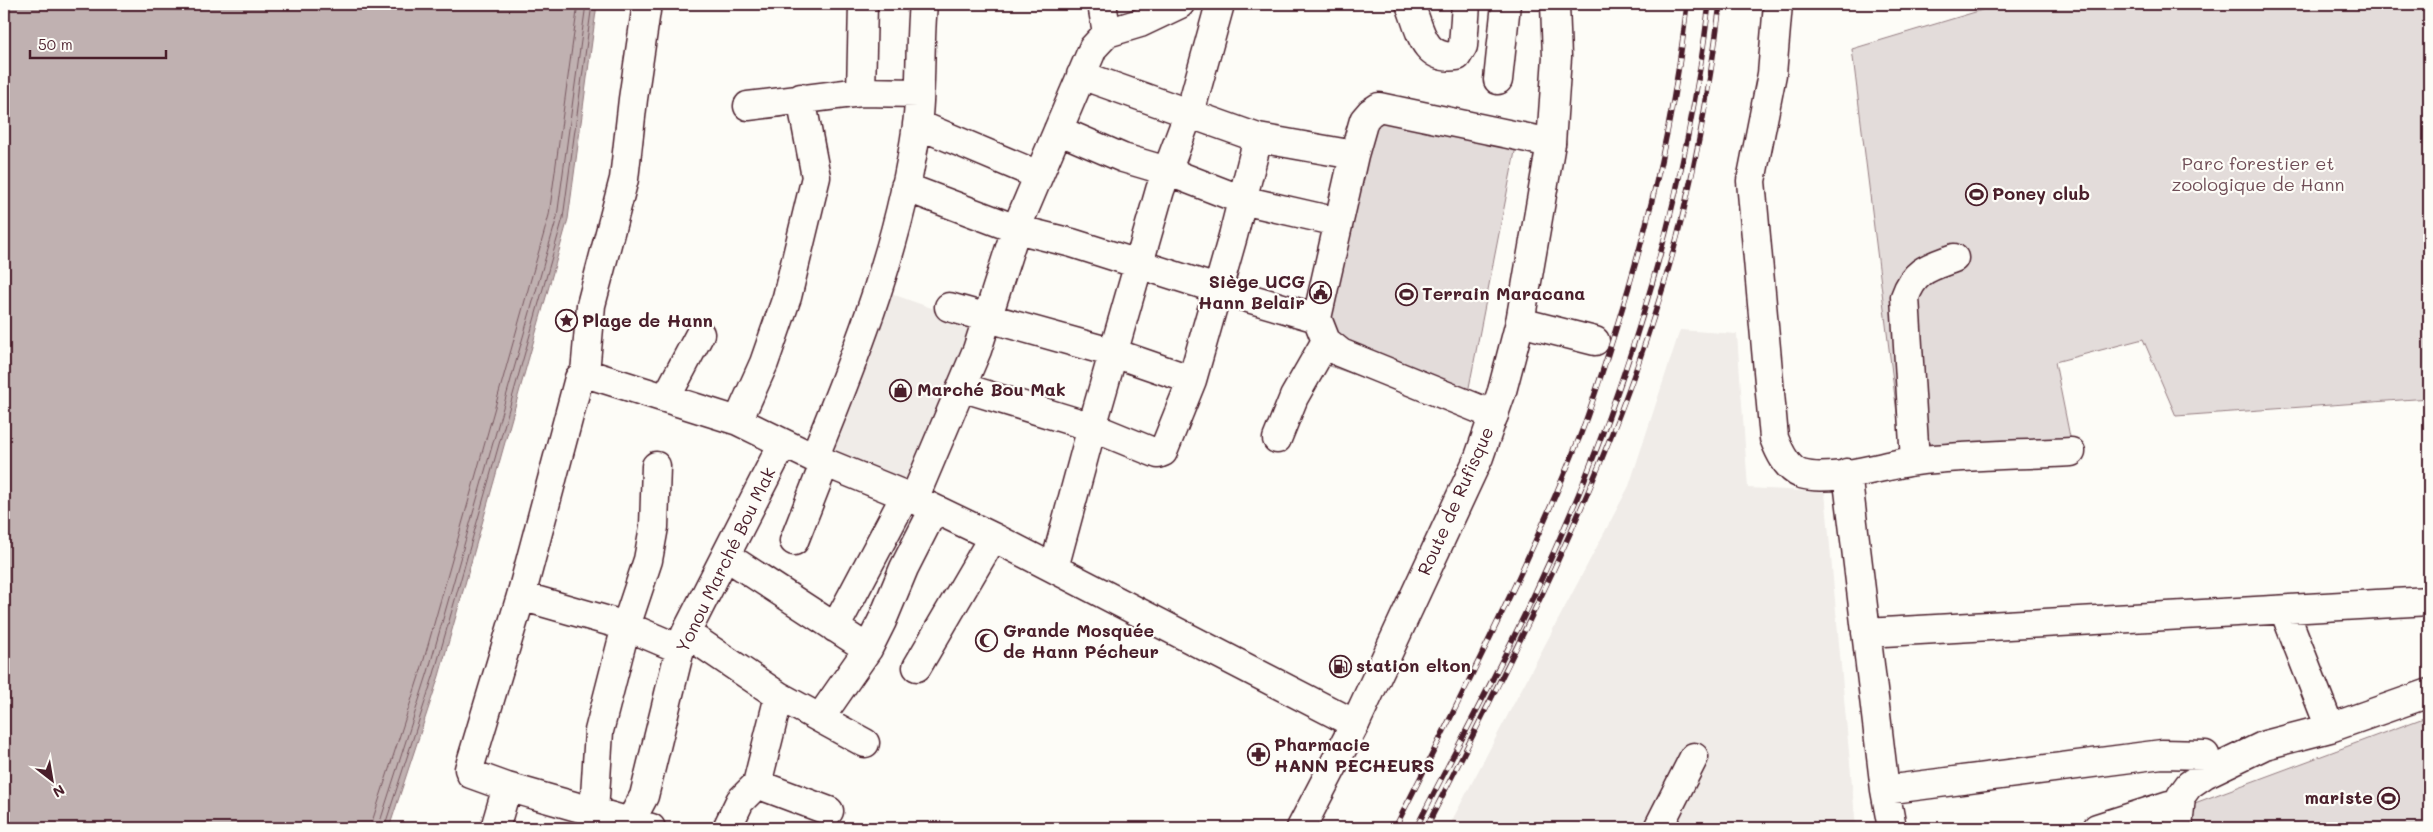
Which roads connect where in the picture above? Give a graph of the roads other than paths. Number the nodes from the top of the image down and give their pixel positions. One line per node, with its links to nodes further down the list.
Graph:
1 (647, 4): 41 (street)
2 (863, 4): 15 (street)
3 (923, 4): 16 (street)
4 (1102, 4): 12 (street)
5 (1180, 4): 12 (street)
6 (1220, 4): 19 (street)
7 (1410, 4): 8 (street)
8 (1466, 4)
9 (1506, 4): 14 (street)
10 (1556, 4): 23 (street, Route de Rufisque)
11 (1778, 4): 54 (street)
12 (1107, 33): 13 (street)
13 (1081, 75): 19 (street); 21 (street)
14 (1498, 80)
15 (861, 92): 16 (street); 17 (street)
16 (918, 92): 20 (street)
17 (801, 98): 18 (street); 46 (street)
18 (748, 106)
19 (1189, 113): 22 (street); 25 (street)
20 (917, 124): 26 (street); 27 (street)
21 (1058, 130): 25 (street); 26 (street)
22 (1258, 138): 24 (street); 28 (street)
23 (1551, 143): 24 (street); 36 (street, Route de Rufisque)
24 (1354, 155): 29 (street)
25 (1166, 171): 28 (street); 32 (street)
26 (1038, 175): 30 (street)
27 (906, 187): 30 (street); 51 (street)
28 (1242, 200): 29 (street); 33 (street)
29 (1338, 222): 37 (street)
30 (1016, 229): 32 (street); 35 (street)
31 (1954, 258): 52 (street)
32 (1140, 263): 33 (street); 40 (street)
33 (1217, 289): 37 (street); 42 (street)
34 (949, 307): 35 (street)
35 (987, 318): 40 (street); 43 (street)
36 (1520, 322): 39 (street); 45 (street, Route de Rufisque)
37 (1322, 329): 45 (street); 48 (street)
38 (700, 334): 44 (street)
39 (1595, 341)
40 (1114, 353): 42 (street); 47 (street)
41 (585, 372): 44 (street); 60 (street)
42 (1192, 380): 47 (street)
43 (961, 388): 47 (street); 55 (street)
44 (666, 398): 46 (street)
45 (1494, 415): 72 (street, Route de Rufisque)
46 (738, 421): 49 (street)
47 (1092, 427): 59 (street)
48 (1277, 439)
49 (783, 443): 51 (street); 58 (street, Yonou Marché Bou Mak)
50 (2071, 452): 52 (street)
51 (820, 460): 55 (street); 57 (street)
52 (1915, 461): 54 (street)
53 (656, 466): 63 (street)
54 (1847, 473): 65 (street)
55 (918, 501): 56 (street); 64 (street); 67 (street)
56 (993, 537): 59 (street); 68 (street)
57 (794, 541)
58 (726, 556): 64 (street); 66 (street, Yonou Marché Bou Mak)
59 (1054, 568): 72 (street)
60 (520, 596): 63 (street); 79 (street)
61 (2429, 601): 62 (street)
62 (2284, 610): 65 (street); 73 (street)
63 (626, 626): 66 (street); 82 (street)
64 (835, 628): 67 (street)
65 (1866, 633): 80 (street)
66 (683, 641): 70 (street); 84 (street, Yonou Marché Bou Mak)
67 (868, 649): 71 (street)
68 (917, 668)
69 (2429, 692): 73 (street)
70 (779, 696): 71 (street); 78 (street)
71 (820, 718): 74 (street)
72 (1355, 724): 87 (street, Route de Rufisque)
73 (2330, 728): 75 (street)
74 (865, 743)
75 (2265, 745): 76 (street); 83 (street)
76 (2205, 754): 80 (street); 83 (street)
77 (1694, 757): 88 (street)
78 (757, 784): 81 (street); 86 (street)
79 (508, 787): 82 (street); 85 (street)
80 (1885, 790): 89 (street)
81 (829, 811)
82 (594, 813): 84 (street)
83 (2174, 821): 90 (street)
84 (636, 826)
85 (495, 828)
86 (727, 828)
87 (1301, 828)
88 (1658, 828)
89 (1892, 828)
90 (2096, 828)

